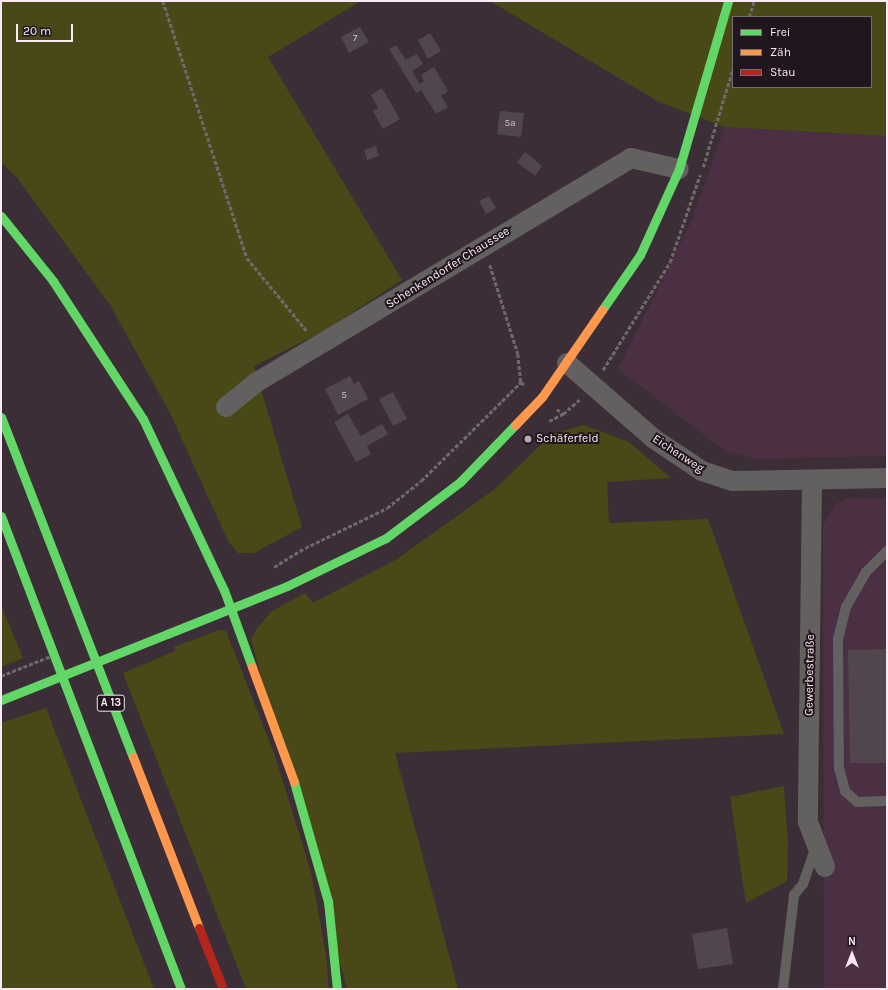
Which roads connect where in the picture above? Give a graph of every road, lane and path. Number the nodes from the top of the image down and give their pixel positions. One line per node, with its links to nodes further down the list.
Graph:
1 (163, 1): 9 (path)
2 (728, 1): 6 (main road)
3 (754, 1): 4 (path)
4 (749, 16)
5 (732, 71): 12 (path)
6 (679, 169): 8 (street, Schenkendorfer Chaussee); 10 (main road)
7 (1, 216): 21 (main road)
8 (485, 246): 9 (street, Schenkendorfer Chaussee); 11 (path)
9 (320, 346): 14 (street, Schenkendorfer Chaussee)
10 (567, 364): 12 (street, Eichenweg); 13 (main road)
11 (521, 382): 13 (path); 20 (path)
12 (593, 388): 13 (path); 17 (street, Eichenweg)
13 (542, 397): 21 (main road)
14 (226, 407)
15 (1, 417): 29 (main road, A 13)
16 (887, 478): 17 (street, Eichenweg)
17 (812, 480): 24 (street, Gewerbestraße)
18 (1, 516): 26 (main road)
19 (887, 551): 23 (lane)
20 (270, 569)
21 (231, 608): 22 (main road, bridge); 30 (main road)
22 (1, 700)
23 (887, 801)
24 (817, 845): 25 (street, Gewerbestraße); 31 (lane)
25 (825, 867)
26 (172, 966): 27 (main road); 28 (main road)
27 (175, 989)
28 (181, 989)
29 (223, 989)
30 (337, 989)
31 (783, 989)

